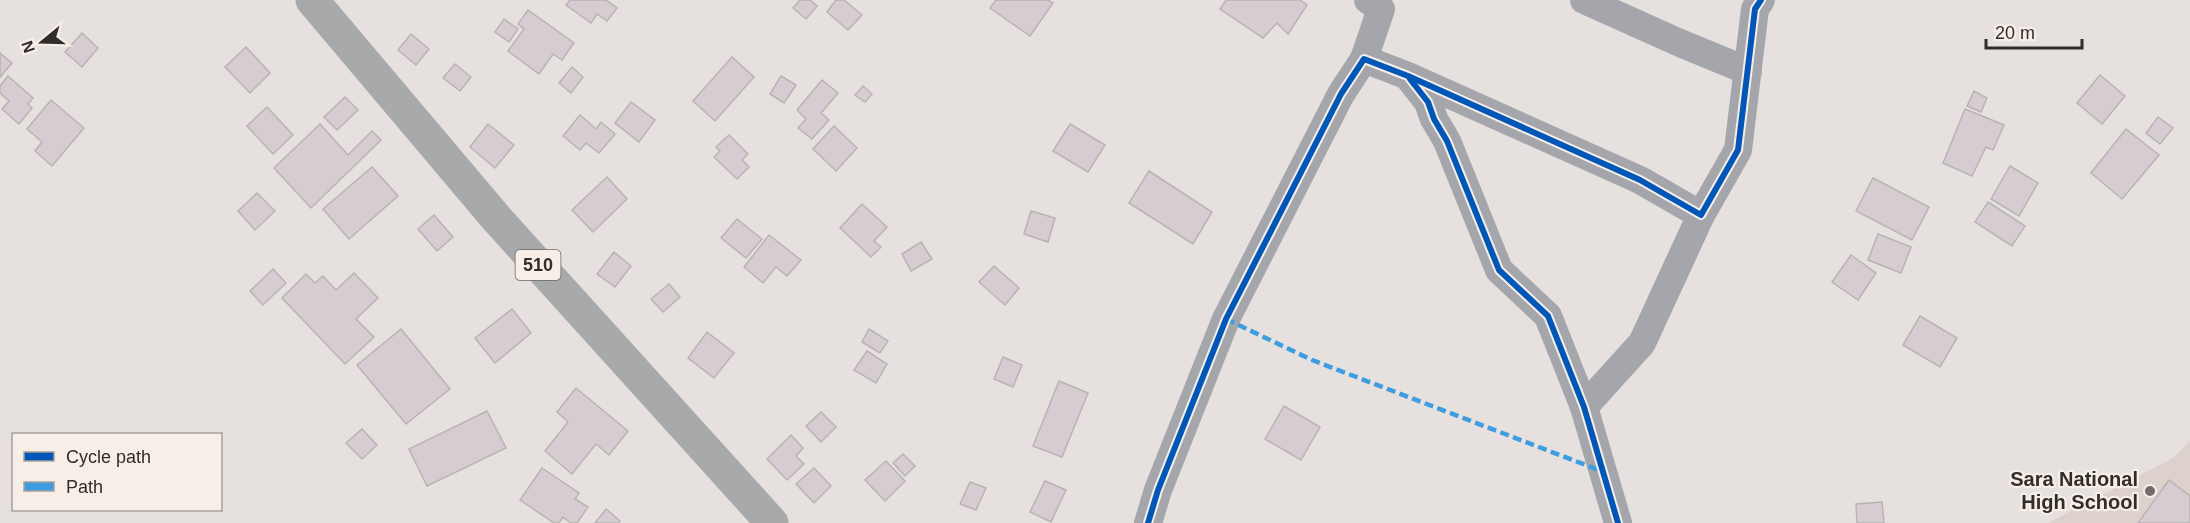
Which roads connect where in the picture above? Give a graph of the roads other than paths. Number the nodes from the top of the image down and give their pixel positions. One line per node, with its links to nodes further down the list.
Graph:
1 (312, 0): 10 (main road, 510)
2 (1584, 0): 6 (street)
3 (1761, 0): 6 (street)
4 (1379, 3): 5 (street)
5 (1364, 59): 7 (street); 11 (street)
6 (1749, 70): 8 (street)
7 (1408, 76): 8 (street); 9 (street)
8 (1701, 215): 9 (street)
9 (1584, 408): 12 (street)
10 (772, 523)
11 (1148, 523)
12 (1618, 523)

